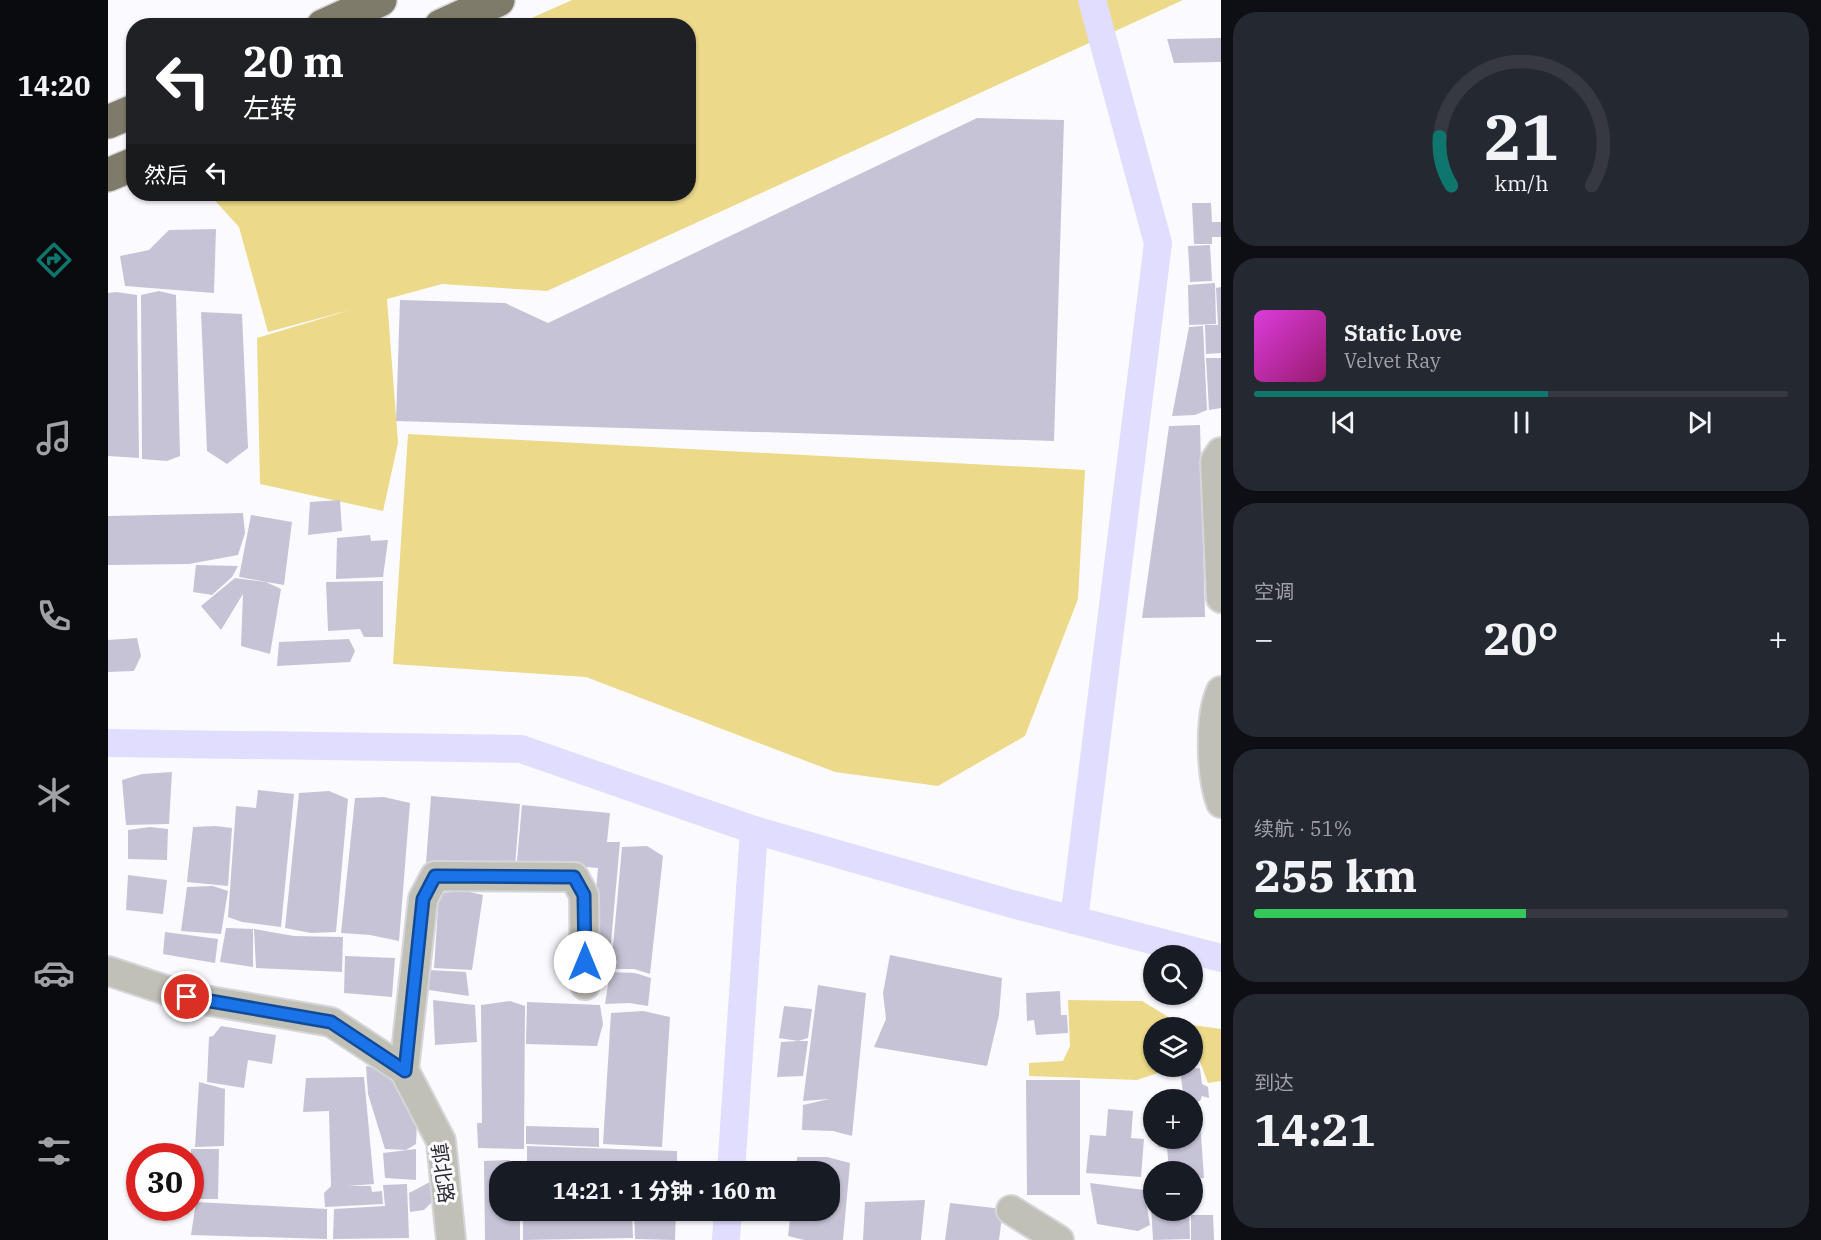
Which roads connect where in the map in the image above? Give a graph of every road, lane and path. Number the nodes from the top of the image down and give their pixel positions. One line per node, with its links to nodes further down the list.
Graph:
1 (380, 0): 2 (highway)
2 (341, 18)
3 (126, 114): 4 (highway)
4 (108, 122)
5 (126, 167): 6 (highway)
6 (108, 175)
7 (1221, 452): 8 (street)
8 (1221, 598)
9 (1221, 691): 10 (street)
10 (1221, 803)
11 (108, 971): 13 (street, 郭北路)
12 (585, 985): 13 (street)
13 (405, 1071): 15 (street, 郭北路)
14 (1011, 1210): 16 (street)
15 (451, 1240)
16 (1059, 1240)

